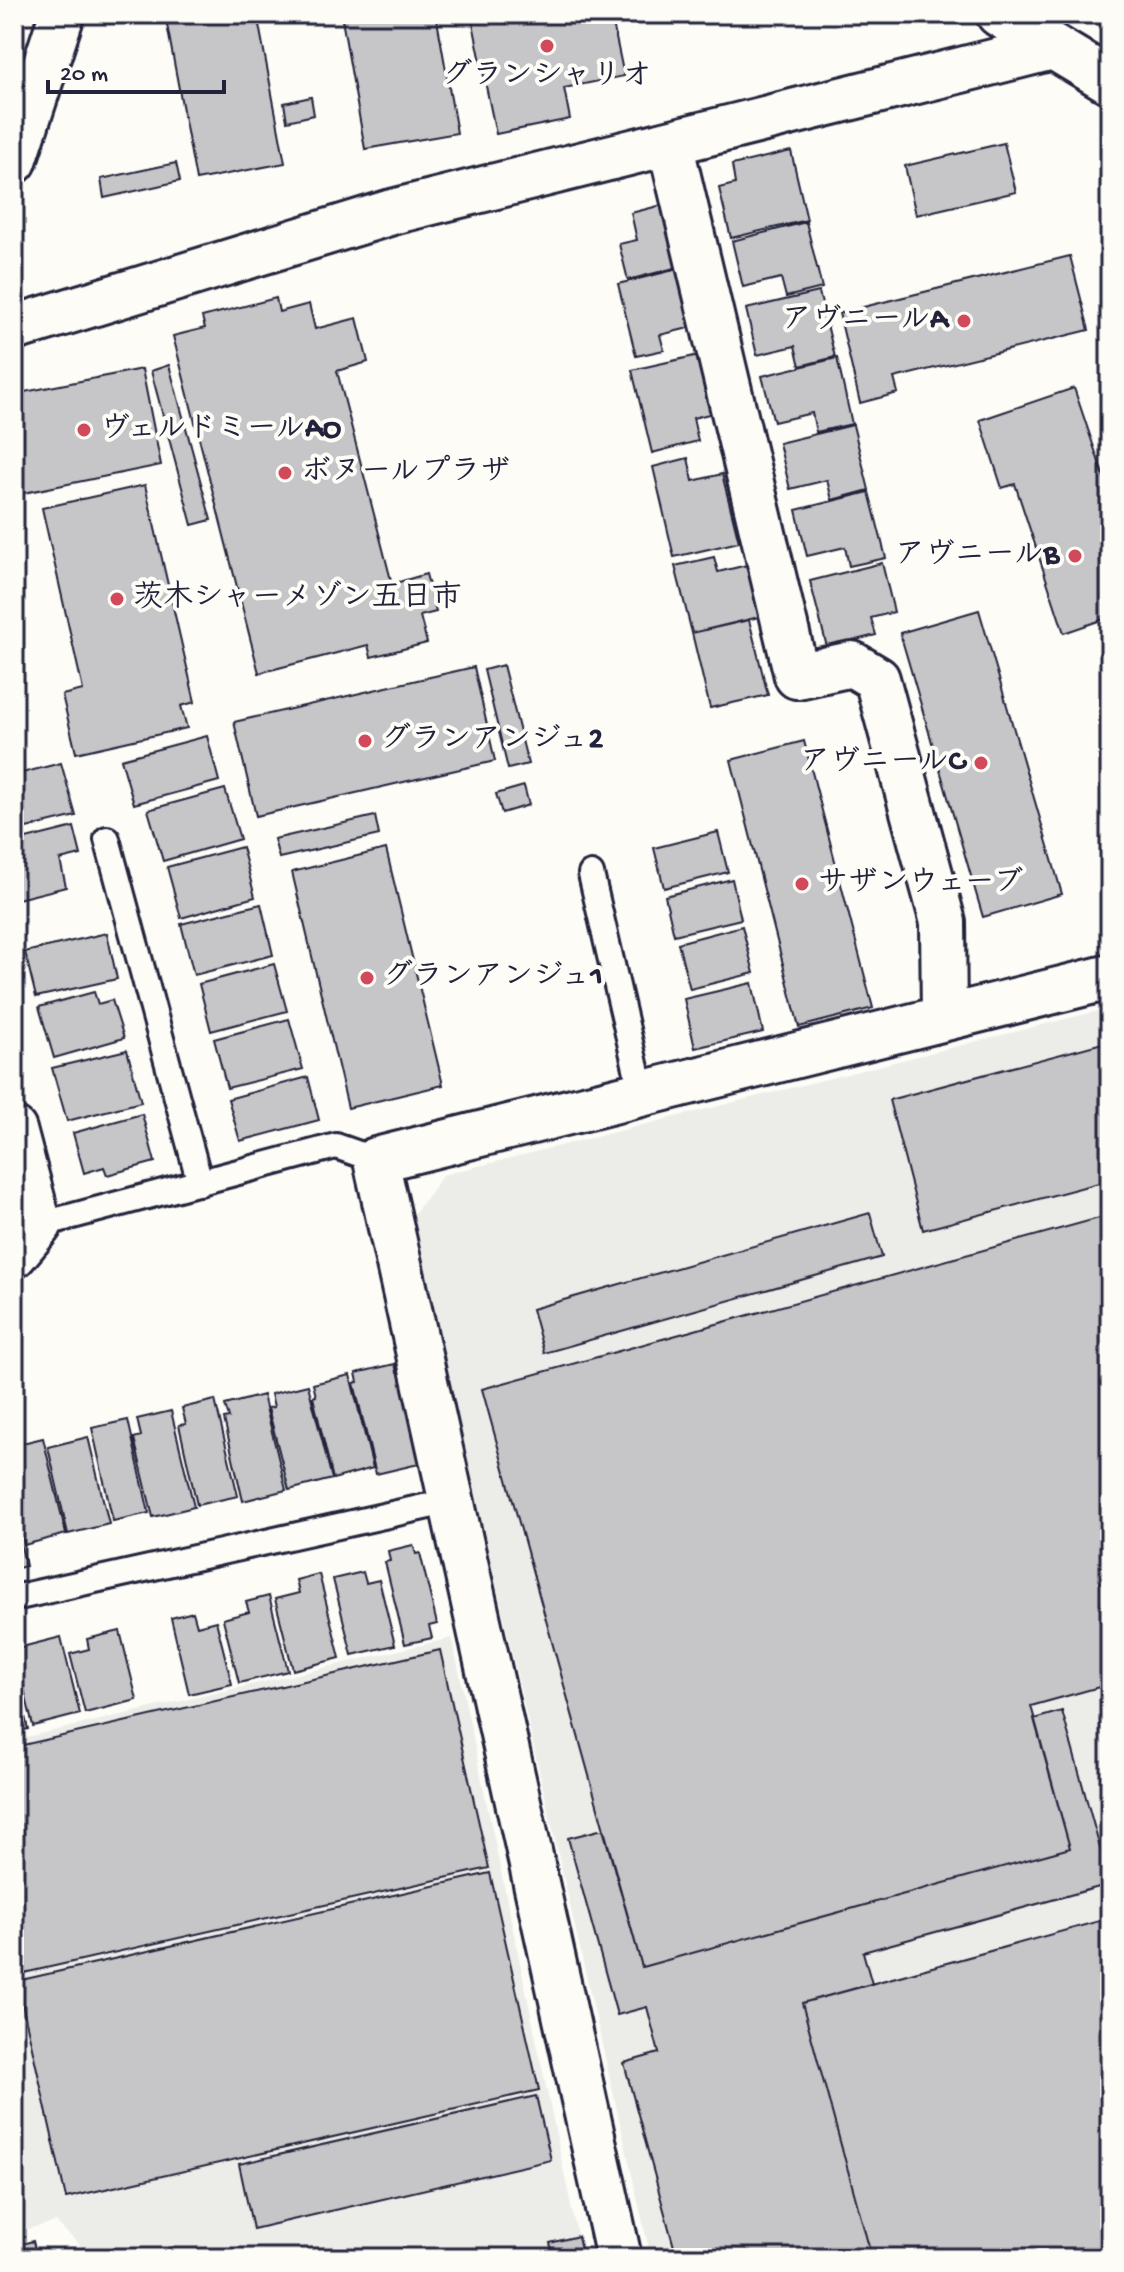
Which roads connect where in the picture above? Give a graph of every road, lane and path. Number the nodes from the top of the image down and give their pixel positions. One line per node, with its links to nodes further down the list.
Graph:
1 (62, 14): 6 (street)
2 (999, 14): 3 (street)
3 (1053, 47): 4 (street); 5 (street)
4 (1110, 81)
5 (670, 143): 7 (street); 11 (street)
6 (14, 161)
7 (14, 328)
8 (107, 839): 15 (lane)
9 (591, 874): 12 (lane)
10 (1110, 977): 11 (street)
11 (944, 1018): 12 (street)
12 (642, 1094): 14 (street)
13 (14, 1130): 16 (street)
14 (376, 1160): 15 (lane); 17 (street)
15 (200, 1183): 16 (lane)
16 (26, 1240)
17 (451, 1501): 18 (lane); 19 (street)
18 (14, 1598)
19 (619, 2258)

